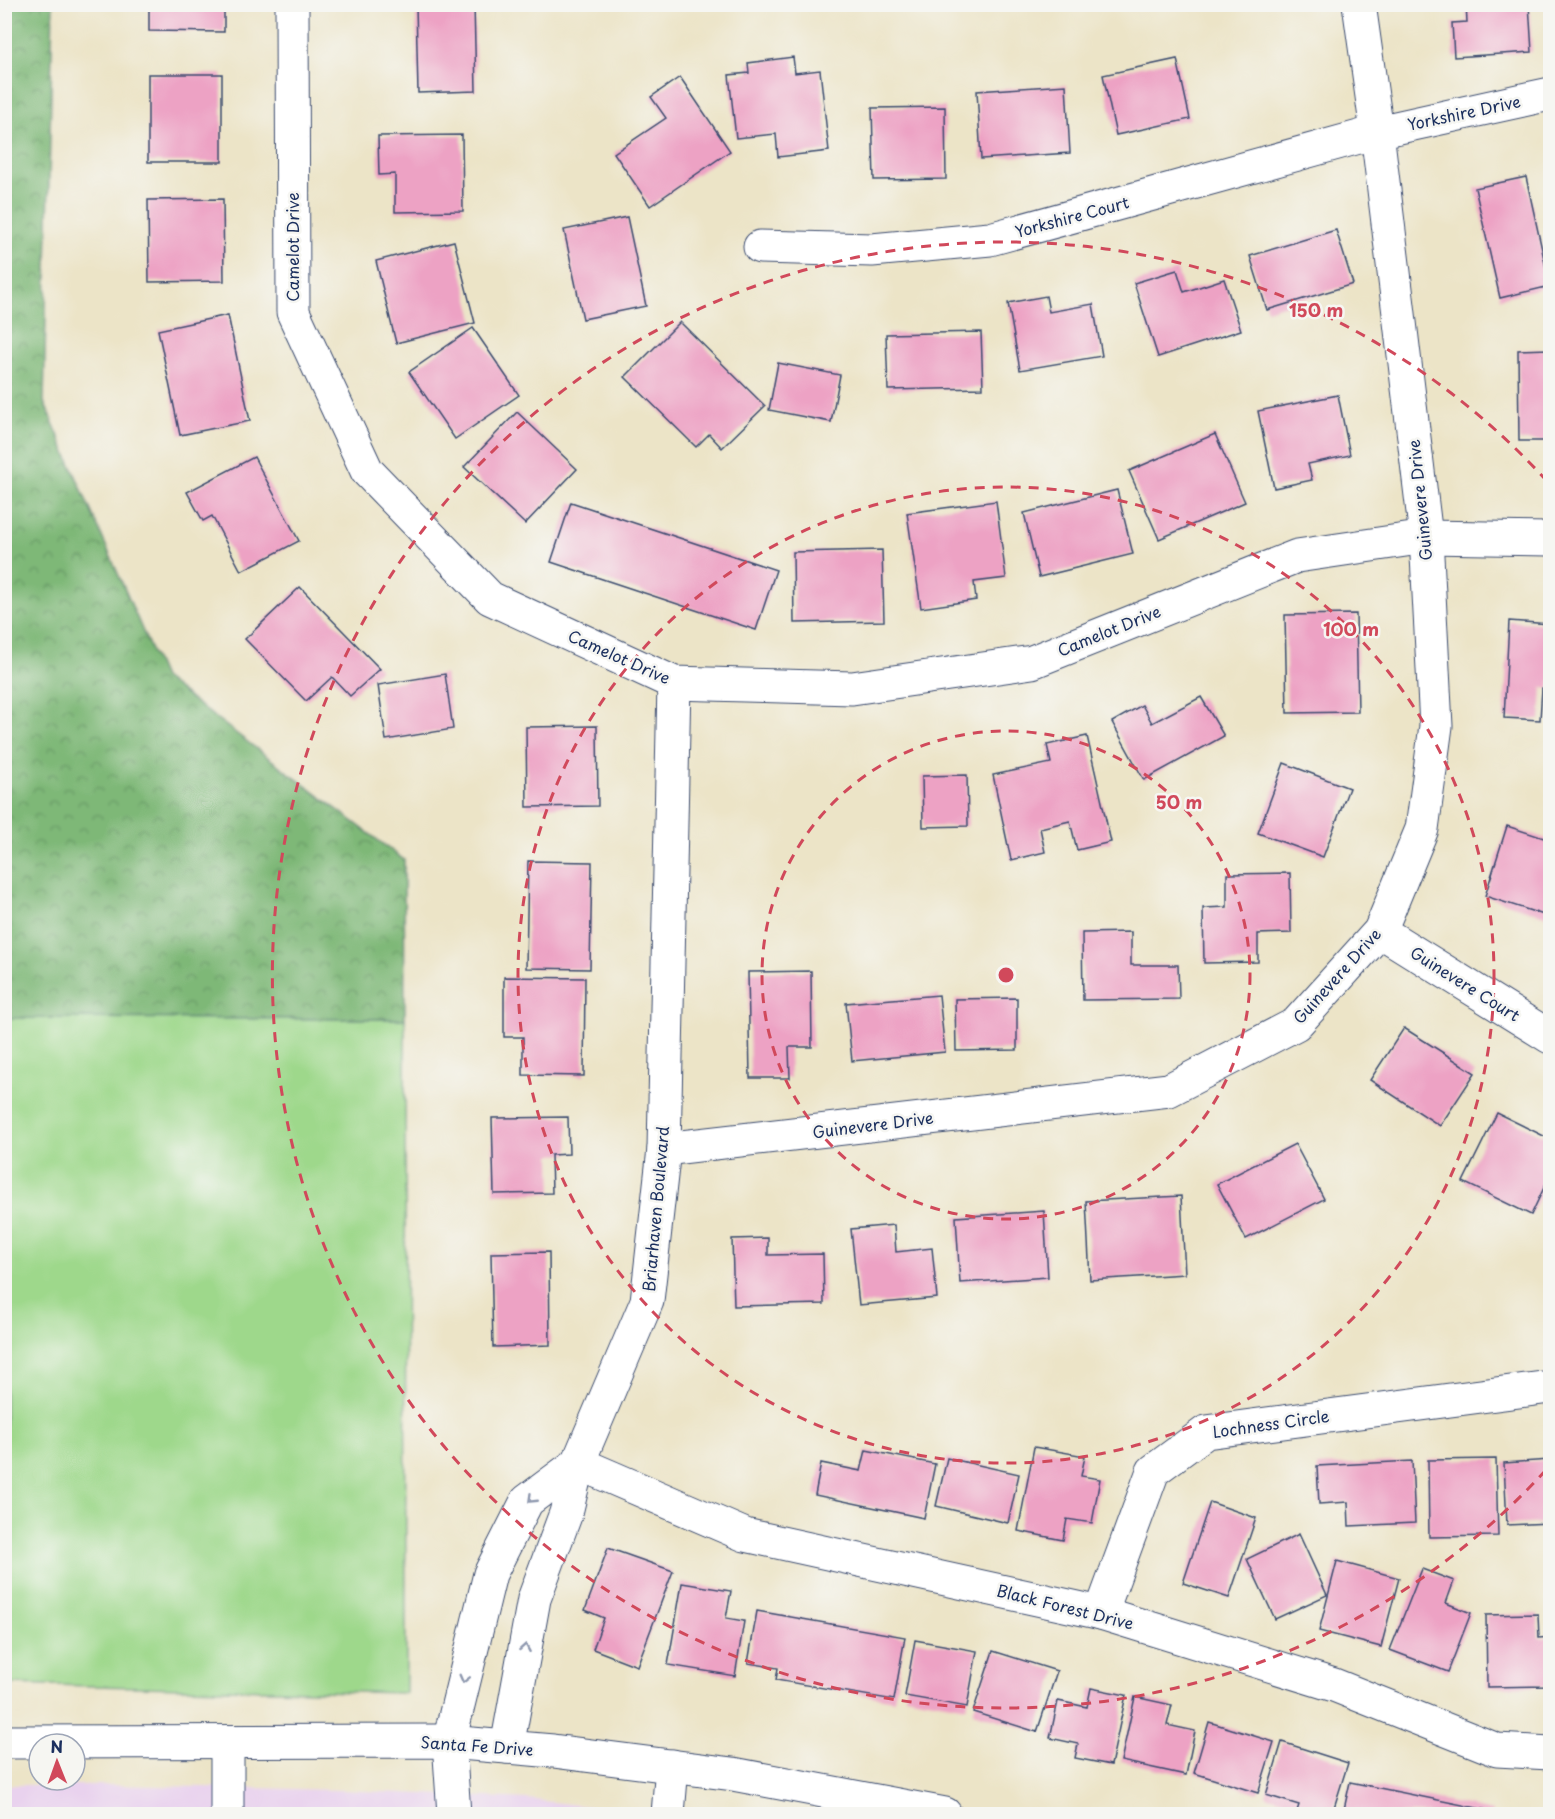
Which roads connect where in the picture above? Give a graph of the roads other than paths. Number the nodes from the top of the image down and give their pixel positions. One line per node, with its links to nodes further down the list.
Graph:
1 (292, 4): 8 (street, Camelot Drive)
2 (1359, 4): 4 (street, Guinevere Drive)
3 (1551, 94): 4 (street, Yorkshire Drive)
4 (1377, 132): 5 (street, Yorkshire Court); 6 (street, Guinevere Drive)
5 (760, 247)
6 (1426, 537): 7 (street, Camelot Drive); 8 (street, Camelot Drive); 9 (street, Guinevere Drive)
7 (1551, 539)
8 (674, 683): 11 (street, Briarhaven Boulevard)
9 (1380, 931): 10 (street, Guinevere Court); 11 (street, Guinevere Drive)
10 (1551, 1037)
11 (663, 1149): 13 (street, Briarhaven Boulevard)
12 (1551, 1387): 14 (street, Lochness Circle)
13 (578, 1462): 14 (street, Black Forest Drive); 17 (street, one-way to 17); 18 (street, Briarhaven Boulevard, one-way to 13)
14 (1101, 1613): 19 (street, Black Forest Drive)
15 (4, 1742): 16 (street, Santa Fe Drive)
16 (226, 1742): 17 (street, Santa Fe Drive); 22 (street)
17 (449, 1742): 18 (street, Santa Fe Drive); 23 (street)
18 (507, 1747): 20 (street, Santa Fe Drive)
19 (1551, 1753)
20 (672, 1766): 21 (street, Santa Fe Drive); 24 (street)
21 (899, 1810): 25 (street, Santa Fe Drive)
22 (227, 1815)
23 (454, 1815)
24 (668, 1815)
25 (945, 1815)

